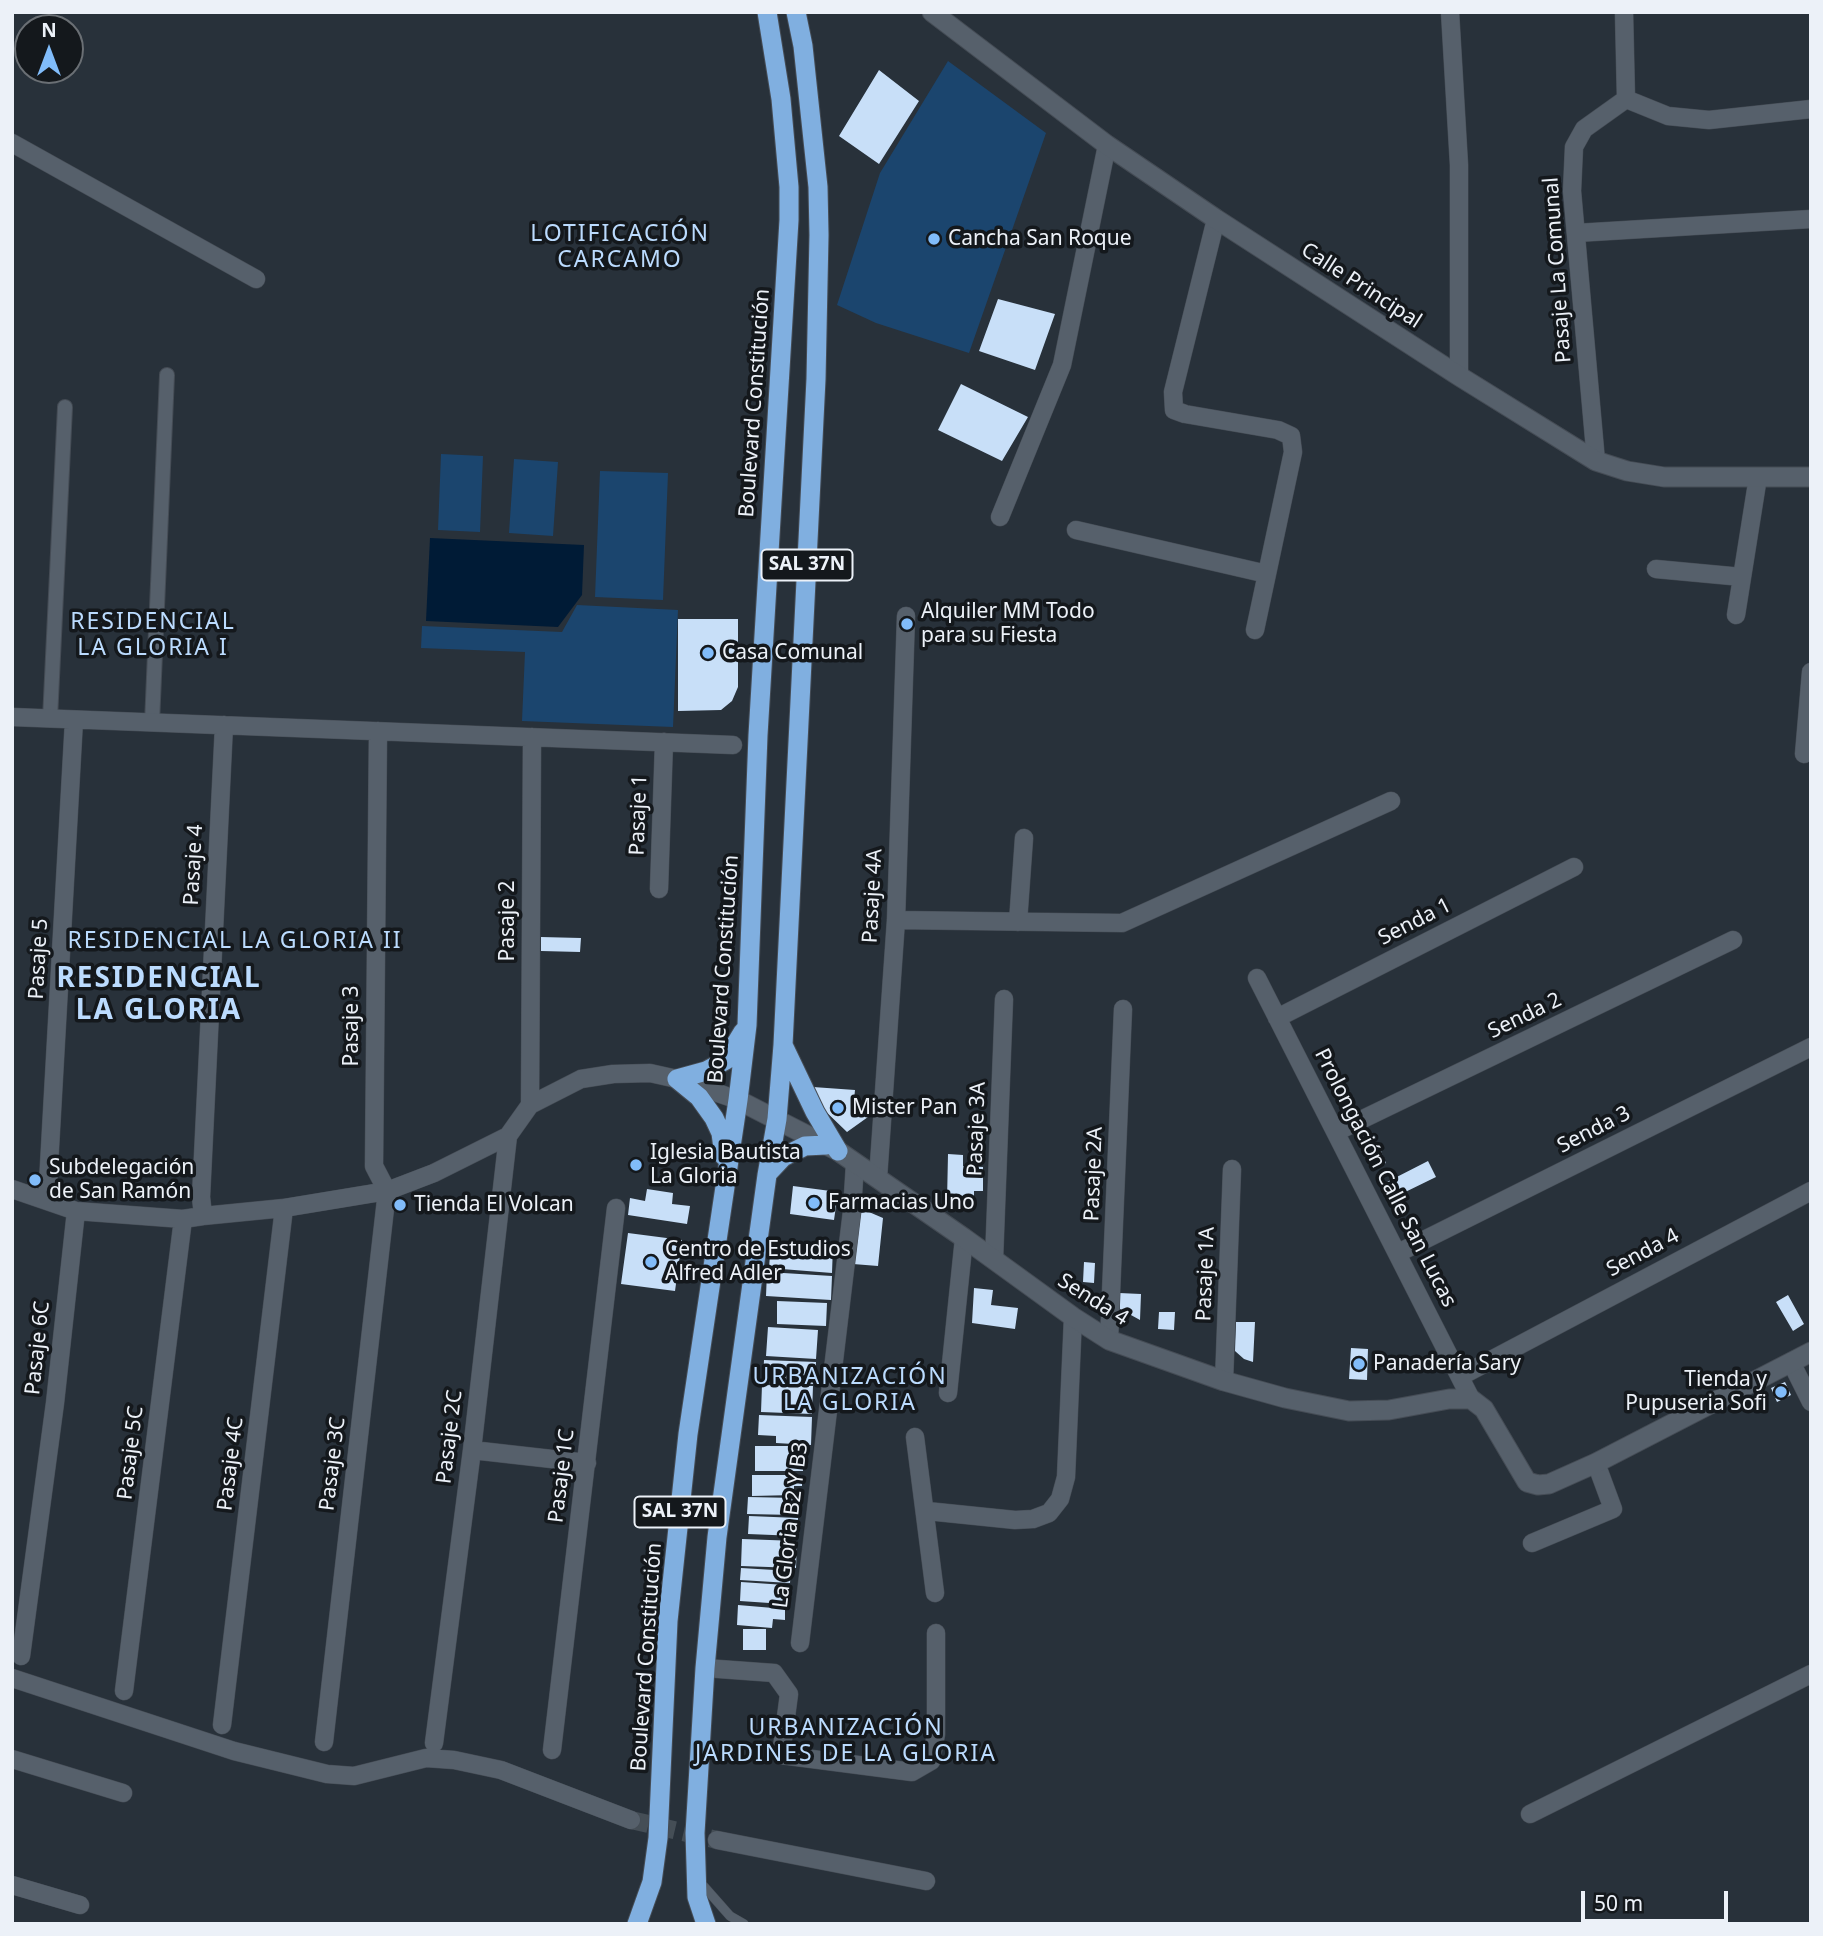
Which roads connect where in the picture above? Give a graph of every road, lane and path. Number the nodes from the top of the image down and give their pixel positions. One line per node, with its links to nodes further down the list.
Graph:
1 (767, 12): 50 (highway, Boulevard Constitución / SAL 37N)
2 (796, 12): 51 (highway, SAL 37N)
3 (932, 12): 9 (street, Calle Principal)
4 (1450, 12): 15 (street)
5 (1624, 12): 6 (street)
6 (1626, 99): 7 (street); 12 (street, Pasaje La Comunal)
7 (1811, 109)
8 (12, 143): 13 (street)
9 (1107, 145): 10 (street, Calle Principal); 20 (street)
10 (1216, 219): 15 (street, Calle Principal); 23 (street)
11 (1811, 219): 12 (street)
12 (1576, 233): 17 (street, Pasaje La Comunal)
13 (256, 279)
14 (167, 375): 32 (street)
15 (1459, 376): 17 (street, Calle Principal)
16 (65, 407): 30 (street)
17 (1596, 461): 18 (street, Calle Principal)
18 (1758, 477): 19 (street, Calle Principal); 24 (street)
19 (1811, 477)
20 (1000, 517)
21 (1076, 530): 23 (street)
22 (1656, 569): 24 (street)
23 (1267, 574): 27 (street)
24 (1742, 577): 25 (street)
25 (1736, 615)
26 (906, 616): 43 (street, Pasaje 4A)
27 (1255, 630)
28 (1811, 672): 38 (street)
29 (12, 717): 30 (street)
30 (50, 719): 31 (street)
31 (74, 720): 32 (street); 68 (street, Pasaje 5)
32 (152, 723): 33 (street)
33 (224, 726): 34 (street); 72 (street, Pasaje 4)
34 (377, 731): 35 (street); 66 (street, Pasaje 3)
35 (532, 737): 36 (street); 55 (street, Pasaje 2)
36 (664, 742): 37 (street); 42 (street, Pasaje 1)
37 (733, 745)
38 (1804, 754)
39 (1391, 801): 44 (street)
40 (1024, 838): 44 (street)
41 (1574, 867): 49 (street, Senda 1)
42 (659, 889)
43 (896, 920): 44 (street); 64 (street, Pasaje 4A)
44 (1018, 922)
45 (1733, 940): 57 (street, Senda 2)
46 (1257, 978): 49 (street, Prolongación Calle San Lucas)
47 (1004, 999): 76 (street, Pasaje 3A)
48 (1124, 1010): 78 (street, Pasaje 2A)
49 (1277, 1018): 57 (street, Prolongación Calle San Lucas)
50 (747, 1026): 53 (highway); 54 (highway, Boulevard Constitución / SAL 37N)
51 (783, 1045): 56 (highway, SAL 37N); 59 (highway)
52 (1811, 1047): 75 (street, Senda 3)
53 (677, 1079): 54 (street); 55 (street); 62 (highway)
54 (738, 1100): 56 (street, Senda 4); 62 (highway, Boulevard Constitución / SAL 37N)
55 (530, 1105): 58 (street)
56 (777, 1119): 59 (street, Senda 4); 63 (highway, SAL 37N)
57 (1336, 1132): 75 (street, Prolongación Calle San Lucas)
58 (508, 1136): 66 (street); 87 (street, Pasaje 2C)
59 (832, 1148): 60 (street, Senda 4); 63 (highway)
60 (855, 1163): 64 (street, Senda 4); 94 (street, La Gloria B2 Y B3)
61 (1232, 1169): 82 (street, Pasaje 1A)
62 (726, 1171): 113 (highway, Boulevard Constitución / SAL 37N)
63 (767, 1175): 96 (highway, SAL 37N)
64 (878, 1178): 74 (street, Senda 4)
65 (12, 1189): 68 (street)
66 (387, 1191): 69 (street); 101 (street, Pasaje 3C)
67 (1811, 1191): 81 (street, Senda 4)
68 (47, 1201): 71 (street)
69 (284, 1208): 72 (street); 100 (street, Pasaje 4C)
70 (617, 1208): 88 (street, Pasaje 1C)
71 (76, 1211): 73 (street); 95 (street, Pasaje 6C)
72 (202, 1216): 73 (street)
73 (183, 1219): 99 (street, Pasaje 5C)
74 (964, 1238): 76 (street, Senda 4); 83 (street)
75 (1398, 1253): 81 (street, Prolongación Calle San Lucas)
76 (994, 1260): 77 (street, Senda 4)
77 (1073, 1317): 78 (street, Senda 4); 90 (street)
78 (1109, 1340): 82 (street, Senda 4)
79 (1811, 1352): 80 (street)
80 (1791, 1362): 85 (street); 89 (street)
81 (1461, 1376): 84 (street, Prolongación Calle San Lucas)
82 (1224, 1381): 84 (street, Senda 4)
83 (948, 1393)
84 (1471, 1399): 89 (street)
85 (1811, 1402)
86 (915, 1437): 90 (street)
87 (472, 1450): 88 (street); 102 (street, Pasaje 2C)
88 (587, 1463): 103 (street, Pasaje 1C)
89 (1596, 1463): 91 (street)
90 (926, 1511): 92 (street)
91 (1532, 1543)
92 (935, 1593)
93 (936, 1633): 96 (street)
94 (800, 1643)
95 (21, 1656)
96 (705, 1668): 109 (highway, SAL 37N)
97 (1811, 1674): 106 (street)
98 (12, 1678): 107 (street)
99 (124, 1691)
100 (222, 1725)
101 (324, 1742)
102 (434, 1743)
103 (552, 1750)
104 (12, 1759): 105 (street)
105 (123, 1793)
106 (1530, 1814)
107 (631, 1820)
108 (718, 1840): 110 (street)
109 (696, 1877): 114 (highway, SAL 37N); 115 (lane)
110 (926, 1881)
111 (12, 1885): 112 (street)
112 (80, 1905)
113 (637, 1924)
114 (706, 1924)
115 (744, 1924)

